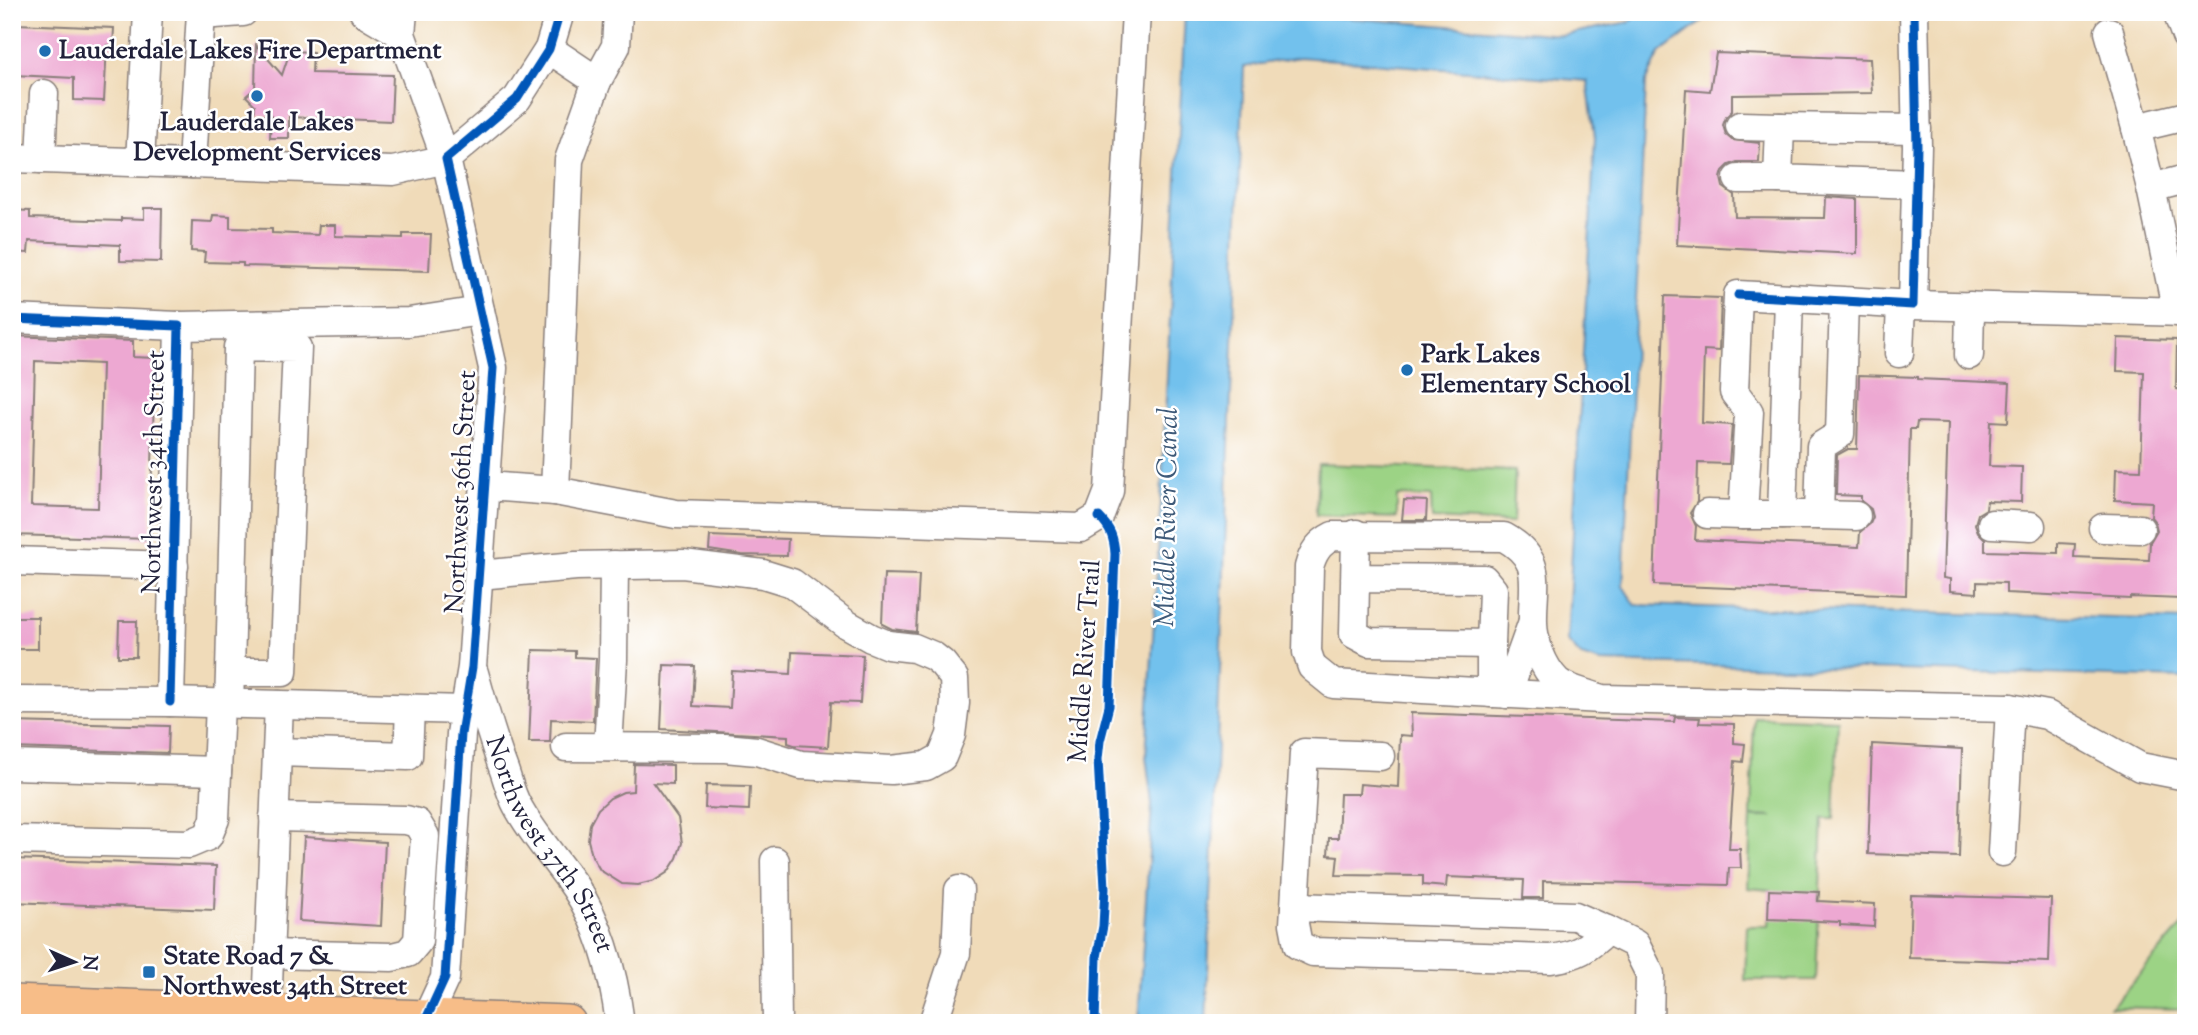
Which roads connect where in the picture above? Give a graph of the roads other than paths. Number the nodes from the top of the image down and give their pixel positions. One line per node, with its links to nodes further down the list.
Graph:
1 (148, 12): 24 (street)
2 (243, 12): 9 (street)
3 (364, 12): 10 (street)
4 (560, 12): 13 (street)
5 (618, 12): 14 (street)
6 (1136, 12): 42 (street)
7 (1914, 12): 20 (street)
8 (2177, 12): 12 (street)
9 (201, 14): 25 (street)
10 (402, 23): 23 (street, Northwest 36th Street)
11 (2109, 32): 19 (street)
12 (2186, 36)
13 (549, 49): 14 (street); 23 (street)
14 (597, 81): 42 (street)
15 (44, 94): 22 (street)
16 (2186, 116): 19 (street)
17 (1740, 126): 18 (street)
18 (1780, 127): 20 (street); 27 (street)
19 (2136, 128): 30 (street)
20 (1917, 129): 29 (street)
21 (12, 158): 22 (street)
22 (41, 159): 24 (street)
23 (446, 159): 25 (street); 35 (street, Northwest 36th Street)
24 (140, 162): 25 (street)
25 (192, 164)
26 (1738, 179): 27 (street)
27 (1778, 179): 29 (street)
28 (2186, 179): 30 (street)
29 (1916, 184): 33 (street)
30 (2151, 188): 36 (street)
31 (1789, 298): 32 (street); 44 (street); 45 (street)
32 (1843, 301): 33 (street); 46 (street)
33 (1907, 304): 34 (street); 39 (street)
34 (1970, 306): 36 (street); 40 (street)
35 (480, 311): 38 (street); 41 (street, Northwest 36th Street)
36 (2181, 312)
37 (12, 319): 38 (street, Northwest 34th Street)
38 (179, 326): 55 (street, Northwest 34th Street)
39 (1899, 353)
40 (1969, 355)
41 (486, 486): 42 (street); 56 (street, Northwest 36th Street)
42 (555, 491)
43 (1707, 514): 44 (street)
44 (1743, 515): 45 (street)
45 (1782, 515): 46 (street)
46 (1819, 515): 47 (street)
47 (1856, 516)
48 (1992, 524): 49 (street)
49 (2031, 526)
50 (2103, 528): 51 (street)
51 (2140, 529)
52 (1356, 534): 57 (street); 58 (street); 62 (street)
53 (12, 561): 55 (street, Northwest 34th Street)
54 (614, 565): 56 (street); 72 (street); 72 (street)
55 (174, 566): 65 (street, Northwest 34th Street)
56 (479, 575): 60 (street, Northwest 36th Street)
57 (1355, 578): 59 (street); 59 (street)
58 (1532, 624): 62 (street); 63 (street)
59 (1491, 644): 62 (street)
60 (472, 667): 70 (street, Northwest 36th Street); 90 (street, Northwest 37th Street)
61 (230, 671): 61 (street); 66 (street)
62 (1499, 693): 63 (street)
63 (1602, 699): 68 (street)
64 (12, 701): 65 (street)
65 (170, 702): 66 (street)
66 (224, 704): 67 (street); 76 (street)
67 (279, 705): 69 (street); 73 (street)
68 (2010, 708): 77 (street); 80 (street)
69 (410, 709): 70 (street); 73 (street)
70 (465, 710): 88 (street, Northwest 36th Street)
71 (566, 747): 72 (street)
72 (608, 747)
73 (277, 752): 78 (street)
74 (1380, 756): 83 (street)
75 (12, 765): 76 (street)
76 (217, 771): 79 (street)
77 (2186, 776)
78 (274, 817): 85 (street); 85 (street)
79 (12, 840)
80 (2002, 852)
81 (775, 861): 91 (street)
82 (959, 890): 92 (street)
83 (1295, 907): 84 (street); 84 (street)
84 (1607, 930): 93 (street)
85 (269, 954): 87 (street)
86 (12, 1003): 87 (main road)
87 (267, 1012): 88 (main road)
88 (427, 1017): 89 (main road)
89 (568, 1023)
90 (620, 1023)
91 (778, 1023)
92 (933, 1023)
93 (1649, 1023)

